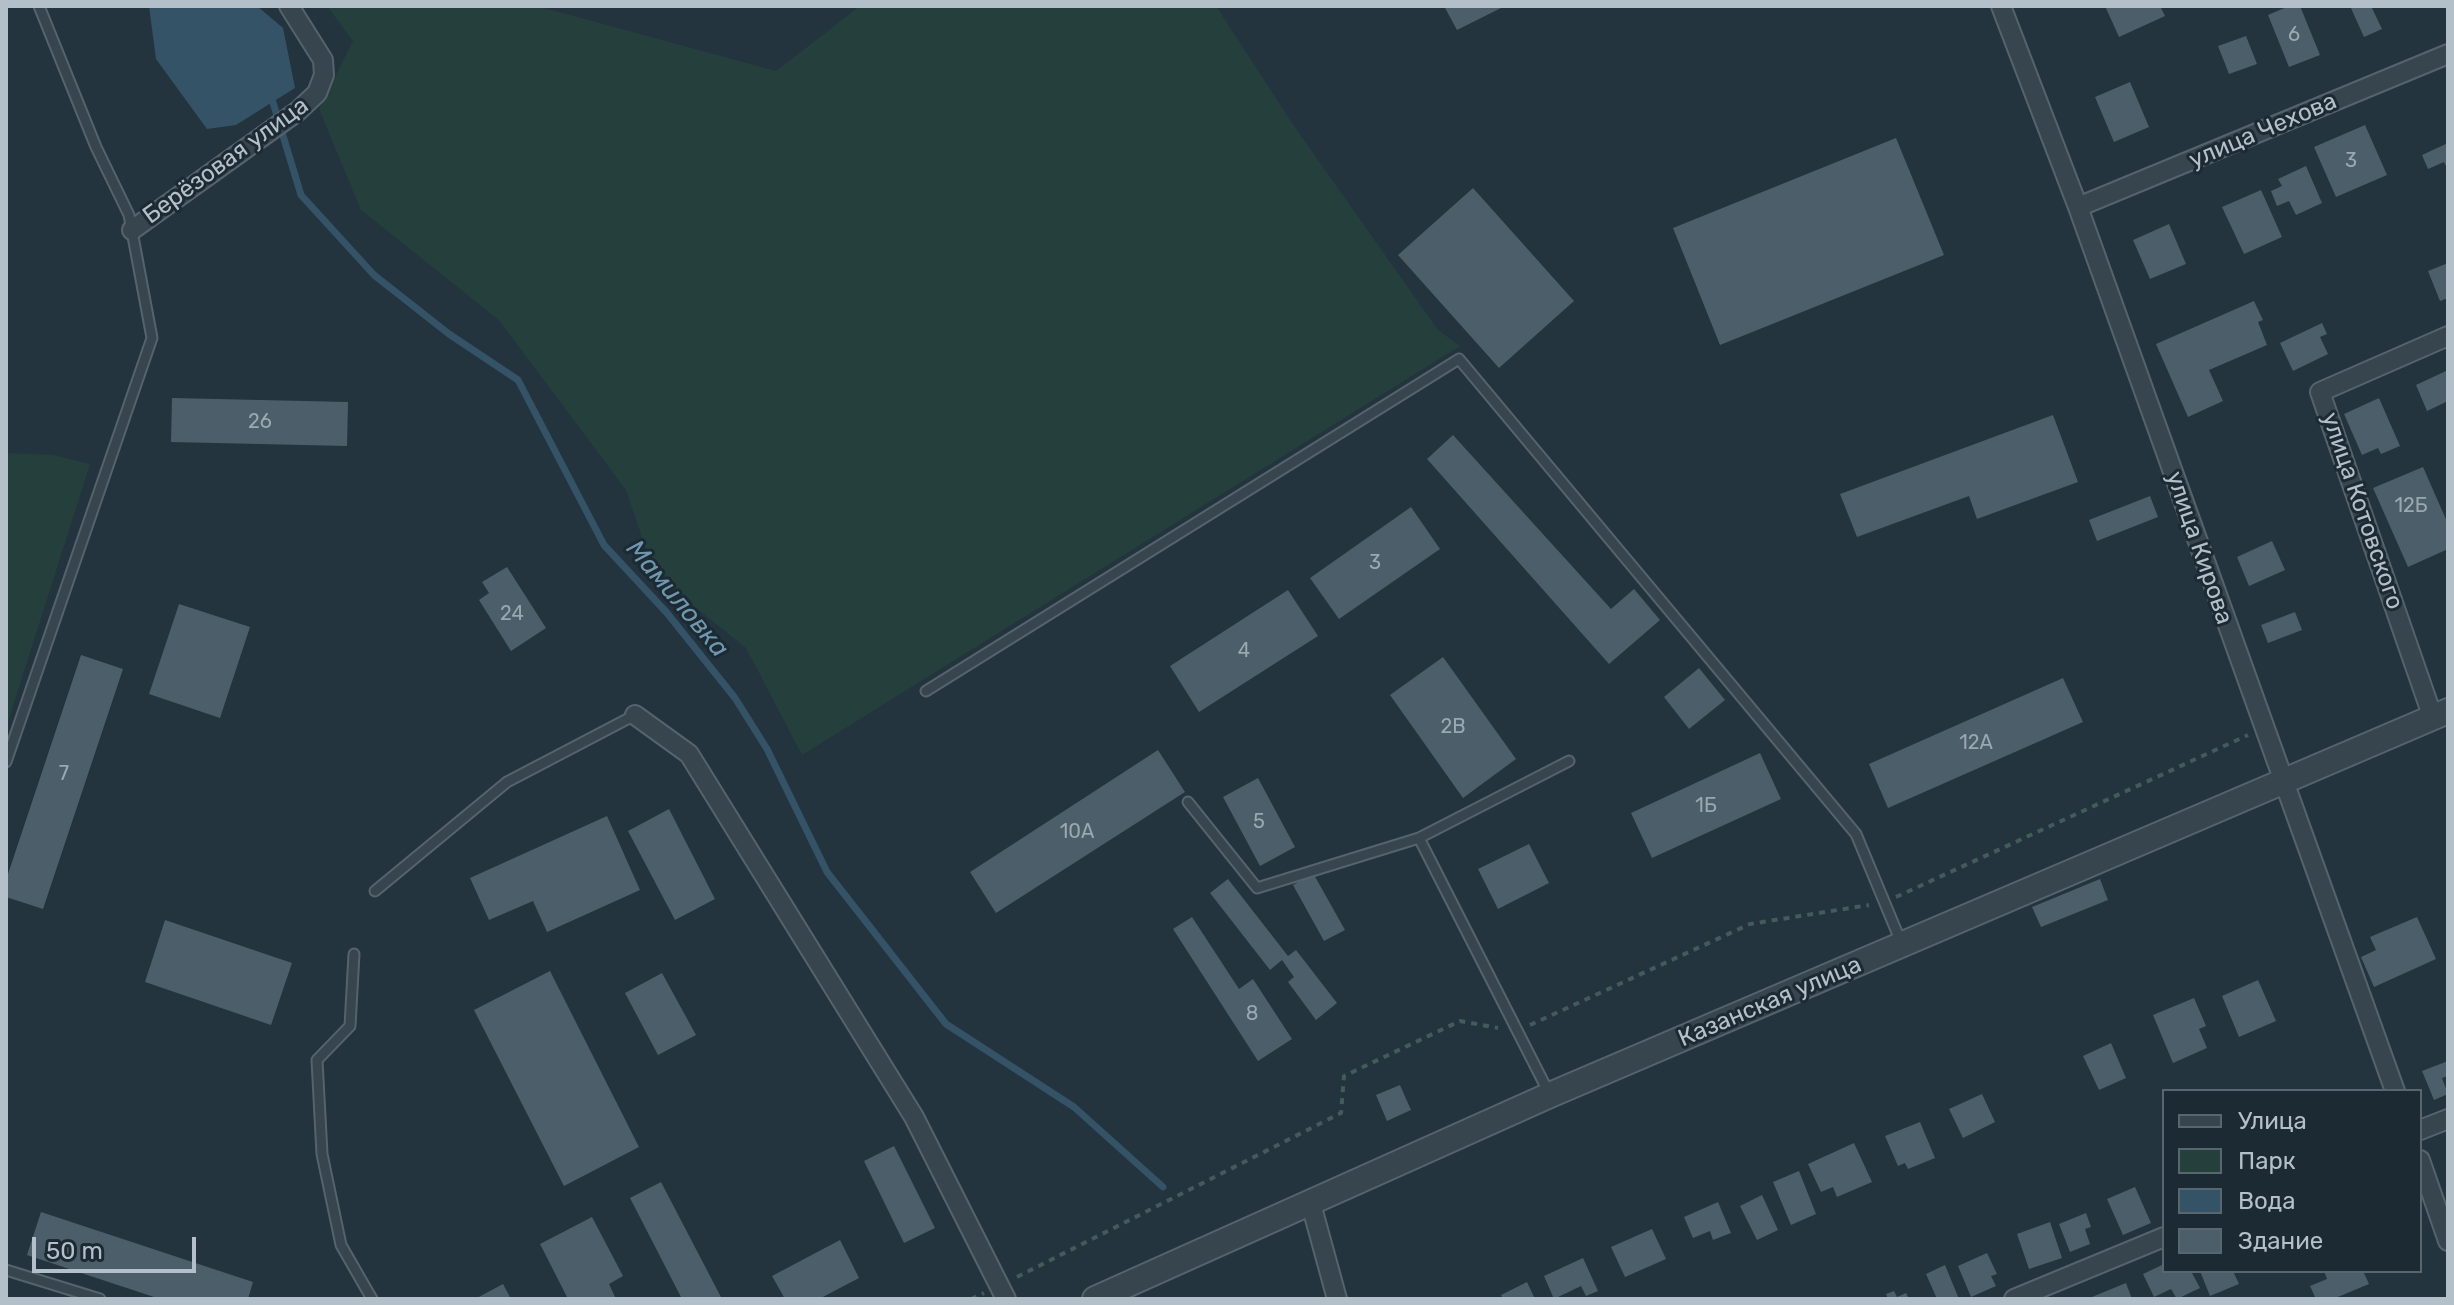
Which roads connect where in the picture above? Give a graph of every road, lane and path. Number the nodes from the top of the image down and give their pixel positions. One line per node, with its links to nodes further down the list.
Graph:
1 (39, 6): 6 (lane)
2 (289, 6): 6 (street, Берёзовая улица)
3 (2001, 6): 5 (street, улица Кирова)
4 (2448, 54): 5 (street, улица Чехова)
5 (2078, 207): 11 (street, улица Кирова)
6 (132, 230): 13 (lane)
7 (2448, 336): 9 (street, улица Котовского)
8 (926, 691): 18 (lane)
9 (2440, 714): 14 (street, Казанская улица)
10 (635, 715): 17 (lane); 31 (street)
11 (2263, 728): 14 (street, улица Кирова); 18 (path)
12 (1569, 761): 16 (lane)
13 (6, 762)
14 (2281, 780): 19 (street, Казанская улица); 22 (street, улица Кирова)
15 (1188, 802): 16 (lane)
16 (1419, 838): 21 (lane)
17 (375, 891)
18 (1884, 902): 19 (lane); 21 (path)
19 (1902, 945): 23 (street, Казанская улица)
20 (354, 954): 34 (lane)
21 (1517, 1031): 23 (lane); 31 (path)
22 (2394, 1089)
23 (1550, 1095): 27 (street, Казанская улица)
24 (2448, 1119): 25 (street)
25 (2422, 1129)
26 (2422, 1166): 29 (street)
27 (1311, 1204): 32 (street, Казанская улица); 36 (street)
28 (2162, 1238): 37 (street)
29 (2448, 1241)
30 (6, 1270): 33 (lane)
31 (1002, 1292): 35 (path)
32 (1102, 1298)
33 (100, 1299)
34 (372, 1299)
35 (971, 1299)
36 (1337, 1299)
37 (2014, 1299)

